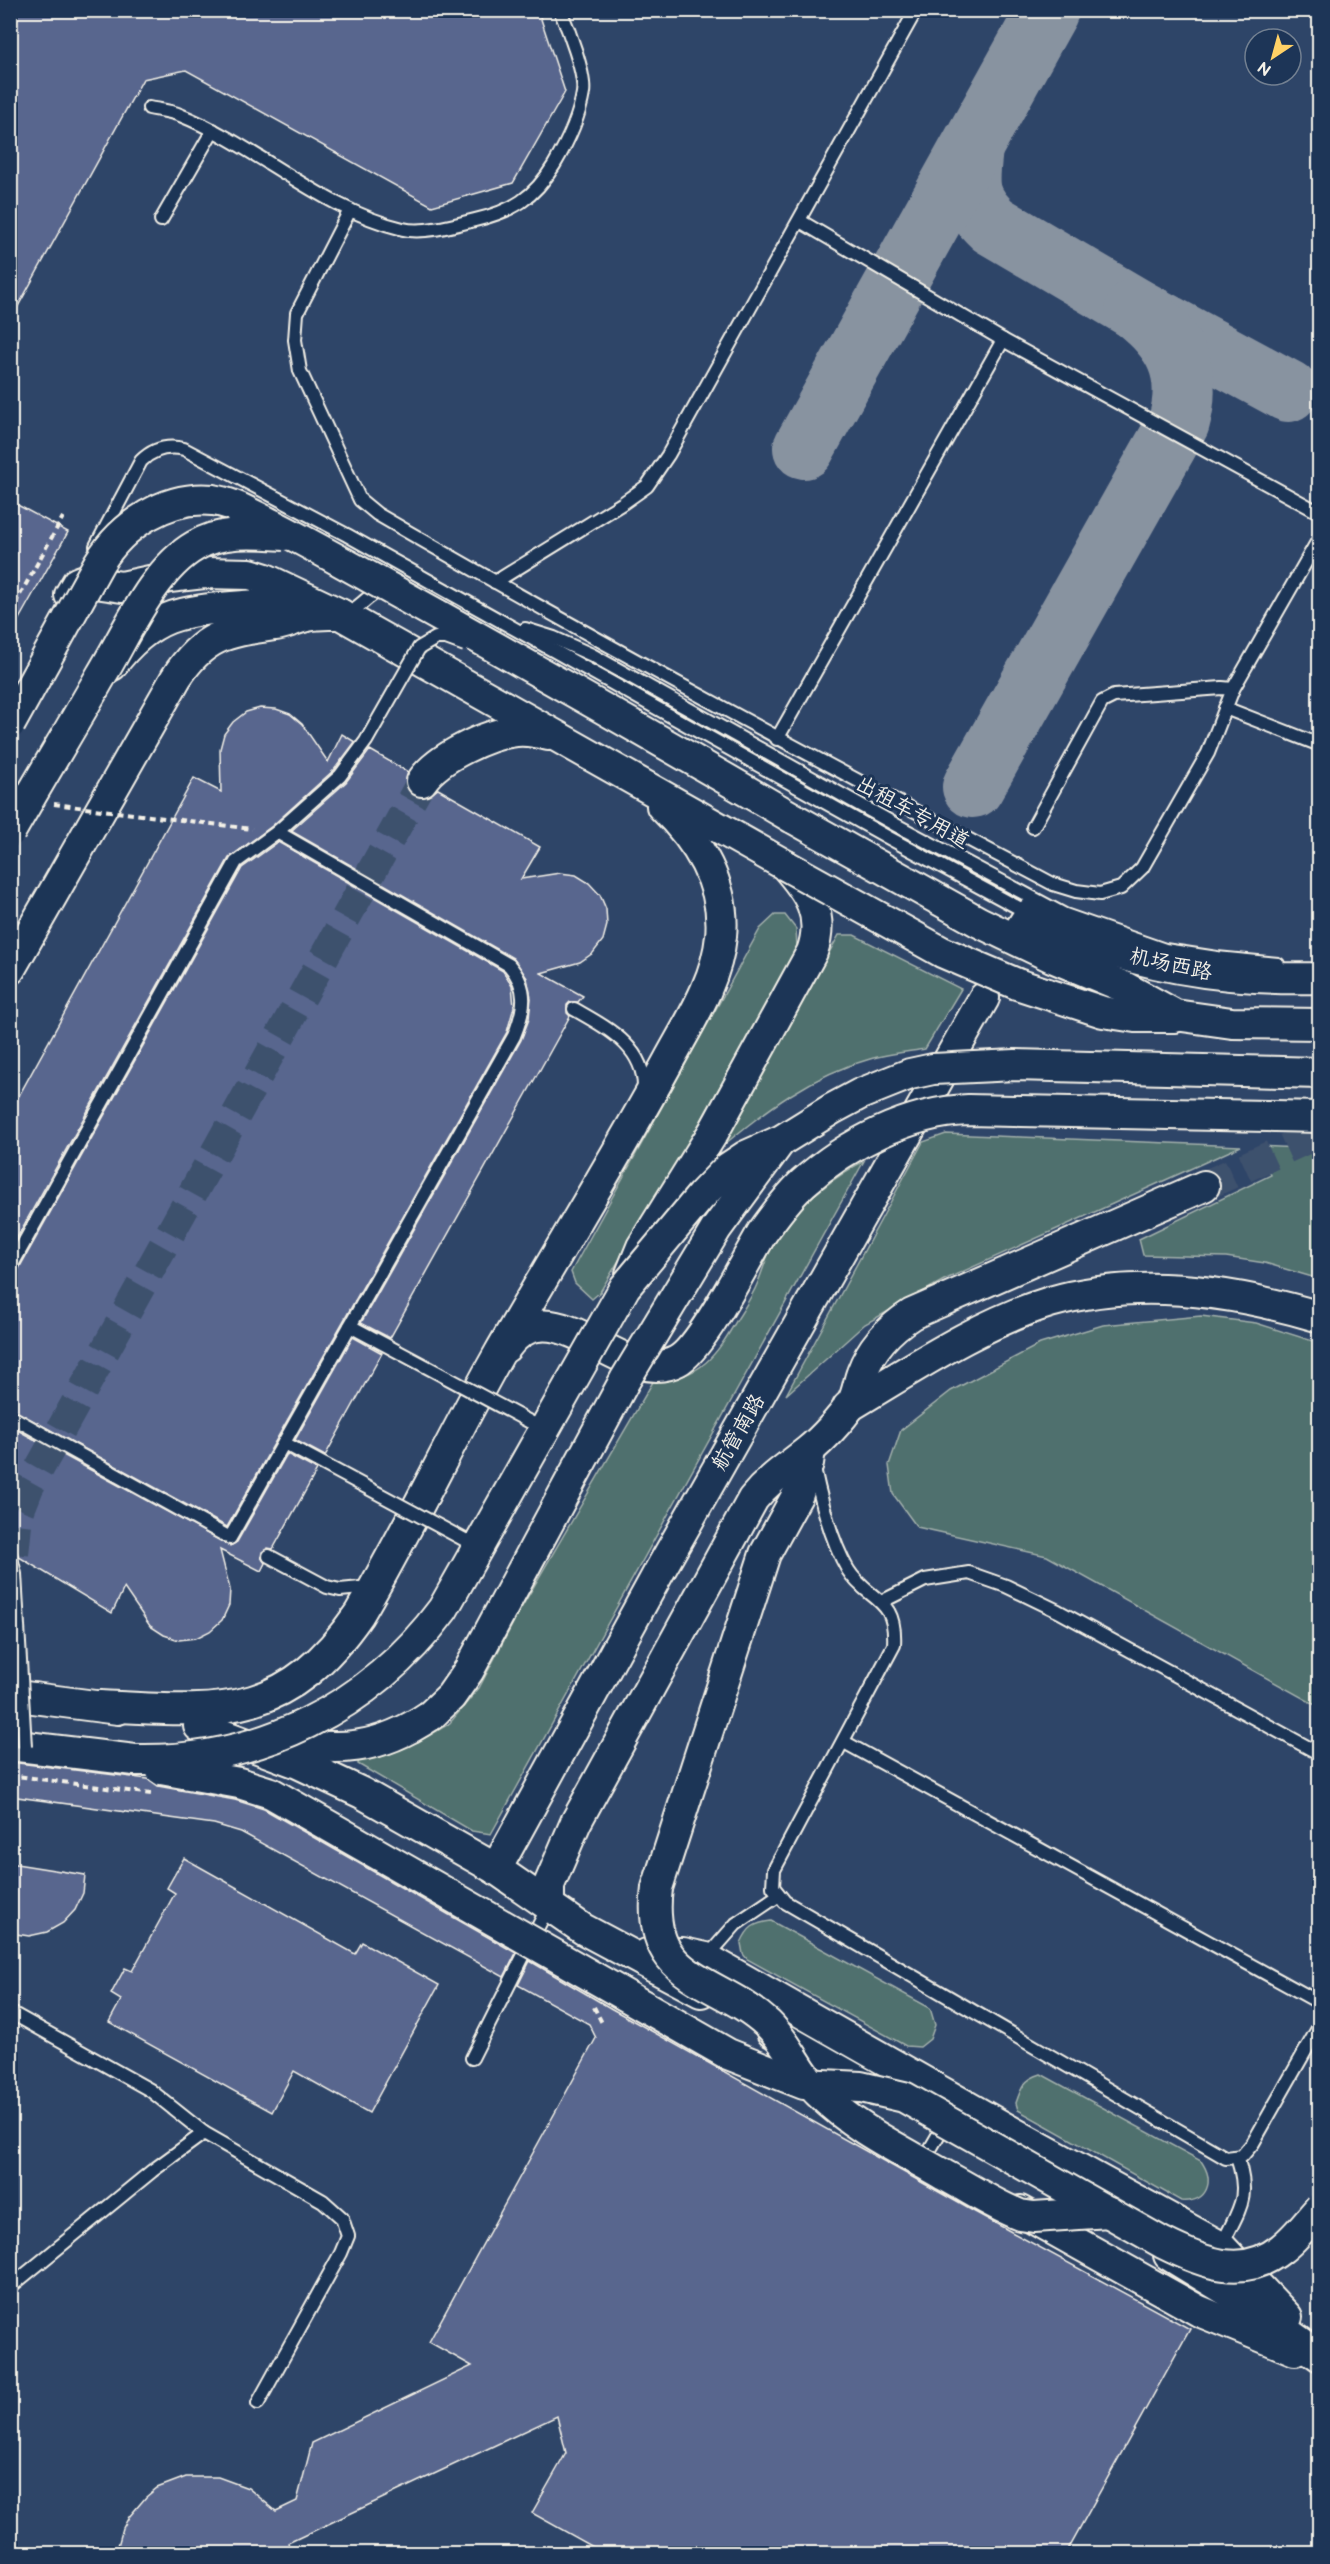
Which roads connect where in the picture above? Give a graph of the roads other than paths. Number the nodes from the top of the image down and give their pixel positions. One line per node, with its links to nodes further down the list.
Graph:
1 (560, 10): 5 (lane)
2 (916, 10): 7 (lane)
3 (149, 108): 4 (lane)
4 (213, 130): 5 (lane); 6 (lane)
5 (350, 210): 12 (lane)
6 (161, 220)
7 (800, 221): 8 (lane); 12 (lane)
8 (1003, 340): 9 (lane); 22 (lane)
9 (1320, 513)
10 (1320, 537): 16 (lane)
11 (299, 538): 17 (street, bridge); 20 (street, bridge); 27 (street, bridge)
12 (495, 582): 22 (lane)
13 (76, 584): 14 (street); 15 (lane); 18 (street)
14 (340, 614): 15 (lane); 21 (street); 29 (street); 33 (street)
15 (509, 626): 31 (lane); 34 (lane, 出租车专用道)
16 (1233, 689): 19 (lane); 26 (lane)
17 (574, 690): 28 (lane, bridge); 37 (street, bridge)
18 (10, 702)
19 (1225, 708): 22 (lane); 23 (lane)
20 (10, 724)
21 (563, 738): 24 (street); 25 (street)
22 (777, 739)
23 (1320, 745)
24 (616, 768): 30 (street); 40 (street)
25 (422, 780)
26 (1034, 827)
27 (10, 832)
28 (277, 832): 45 (lane, bridge); 48 (lane, bridge)
29 (10, 837)
30 (785, 865): 37 (street, bridge); 46 (street, bridge)
31 (1026, 921): 34 (street, 机场西路)
32 (1320, 965): 34 (lane, 出租车专用道)
33 (10, 969)
34 (1302, 969)
35 (984, 998): 68 (street, 航管南路)
36 (574, 1009): 40 (lane)
37 (1190, 1019): 38 (street)
38 (1320, 1024)
39 (1320, 1073): 42 (street, bridge)
40 (642, 1110): 44 (street)
41 (1320, 1117): 49 (street, bridge)
42 (782, 1140): 46 (street, bridge); 63 (street, bridge)
43 (1204, 1186): 51 (street)
44 (557, 1255): 49 (street); 50 (street)
45 (10, 1268)
46 (625, 1287): 53 (street, bridge)
47 (1320, 1317): 51 (street)
48 (350, 1326): 53 (lane, bridge); 54 (lane, bridge)
49 (574, 1331): 50 (street)
50 (499, 1354): 59 (street)
51 (848, 1407): 55 (street)
52 (10, 1416): 54 (lane, bridge)
53 (546, 1430): 56 (street, bridge)
54 (284, 1443): 56 (lane, bridge)
55 (810, 1450): 60 (lane); 70 (street); 75 (street, bridge)
56 (479, 1547): 67 (street, bridge)
57 (12, 1554): 61 (street); 65 (lane, bridge)
58 (269, 1556): 59 (lane)
59 (374, 1587): 62 (street)
60 (881, 1602): 64 (lane); 66 (lane)
61 (16, 1696): 62 (street)
62 (100, 1706): 63 (street)
63 (199, 1726): 68 (street)
64 (844, 1742): 69 (lane); 73 (lane)
65 (18, 1746): 67 (street)
66 (1320, 1754)
67 (135, 1760): 77 (street, bridge)
68 (496, 1869): 70 (street)
69 (779, 1895): 72 (lane); 85 (lane)
70 (549, 1906): 71 (street); 78 (lane)
71 (623, 1951): 72 (street); 82 (street); 86 (street)
72 (706, 1958): 81 (street)
73 (1320, 2003)
74 (10, 2012): 84 (lane)
75 (759, 2016): 79 (street, bridge); 80 (street, bridge)
76 (1320, 2025): 85 (lane)
77 (728, 2054): 79 (street, bridge); 83 (street, bridge)
78 (472, 2058)
79 (812, 2085): 80 (street, bridge); 83 (street, bridge)
80 (904, 2097): 88 (street, bridge)
81 (959, 2102): 82 (lane); 89 (street)
82 (942, 2128): 86 (lane); 91 (street)
83 (868, 2132): 88 (street, bridge)
84 (204, 2133): 90 (lane); 92 (lane)
85 (1237, 2157): 89 (lane)
86 (925, 2158): 91 (street)
87 (1320, 2208): 88 (street, bridge)
88 (1109, 2212)
89 (1221, 2247): 91 (street)
90 (10, 2287)
91 (1320, 2356)
92 (258, 2403)

